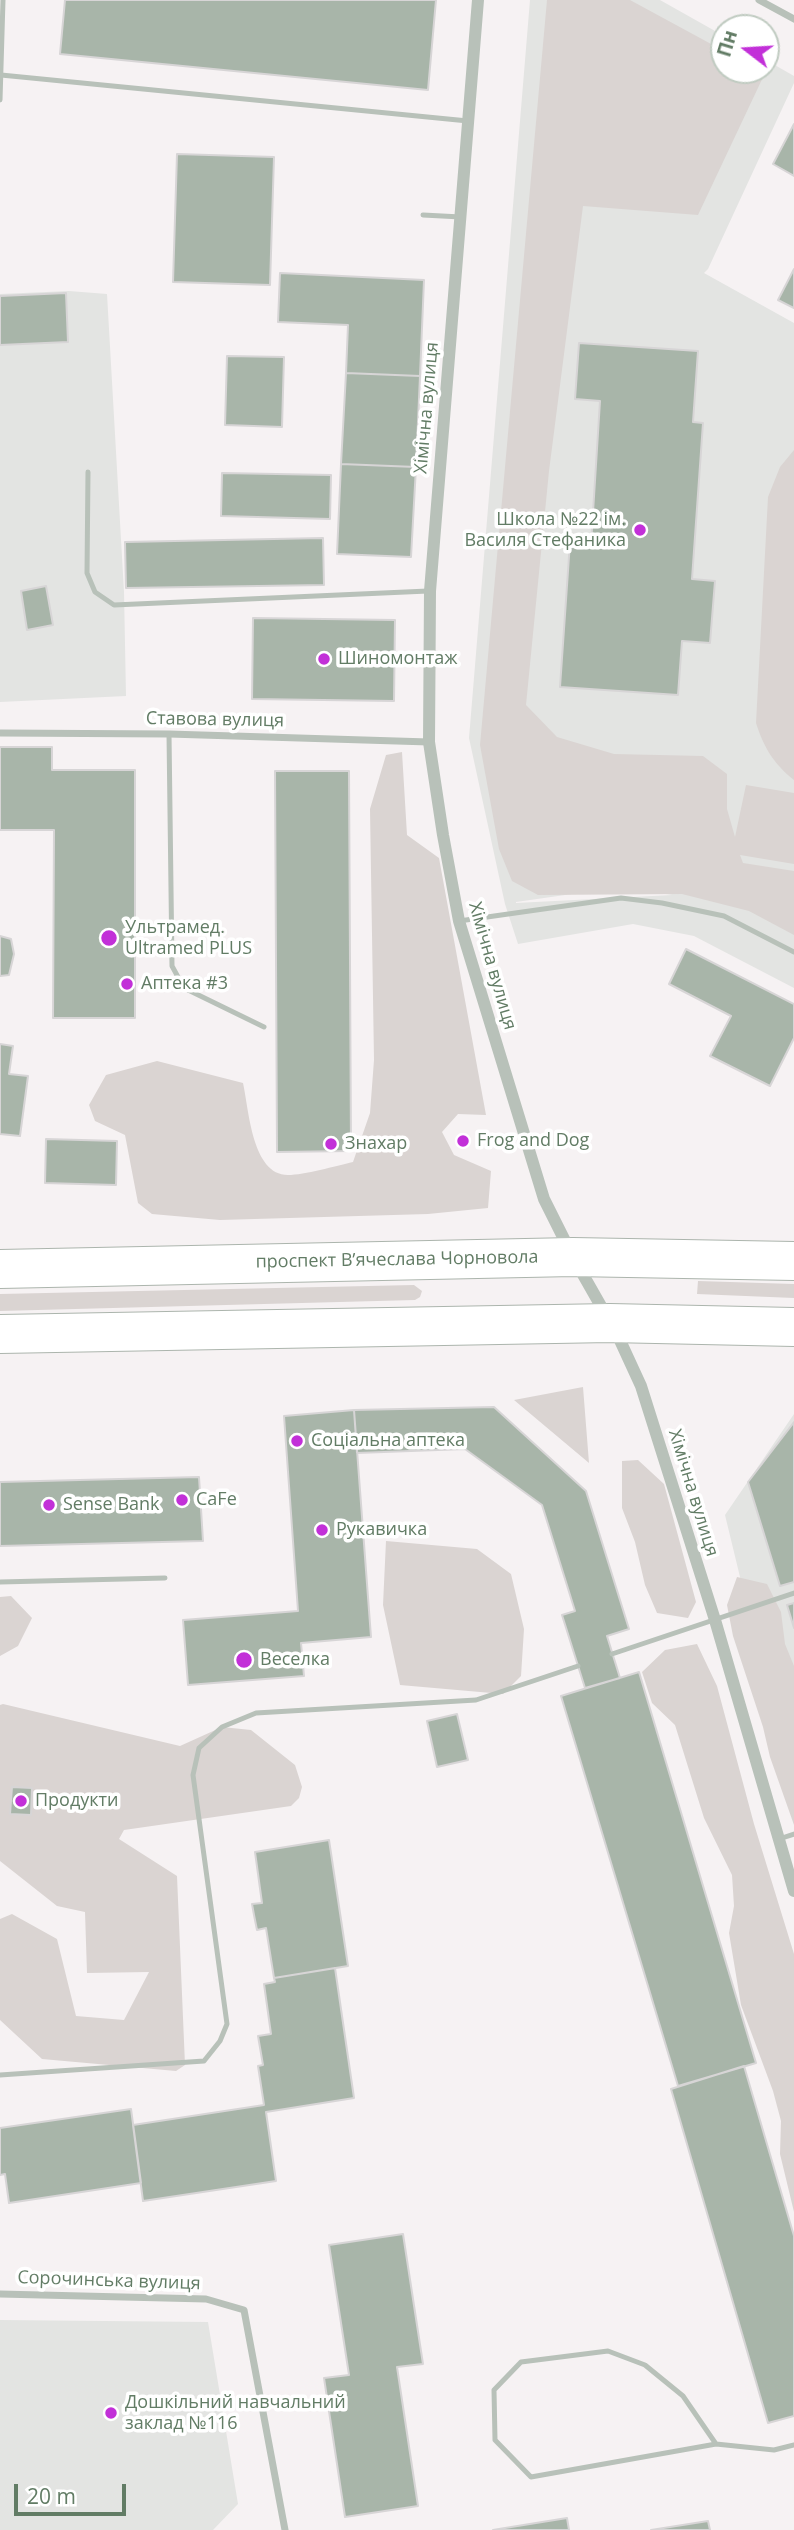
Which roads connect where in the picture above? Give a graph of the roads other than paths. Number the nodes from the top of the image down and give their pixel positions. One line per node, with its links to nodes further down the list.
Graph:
1 (3, 0): 5 (lane)
2 (478, 0): 7 (street, Хімічна вулиця)
3 (759, 0): 4 (street)
4 (794, 19)
5 (1, 75): 6 (lane); 7 (lane)
6 (0, 100)
7 (468, 121): 9 (street, Хімічна вулиця)
8 (423, 215): 9 (lane)
9 (461, 217): 11 (street, Хімічна вулиця)
10 (88, 472): 11 (lane)
11 (430, 591): 14 (street, Хімічна вулиця)
12 (0, 733): 13 (street, Ставова вулиця)
13 (169, 734): 14 (street, Ставова вулиця); 17 (lane)
14 (429, 742): 15 (street, Хімічна вулиця)
15 (459, 921): 16 (lane); 18 (street, Хімічна вулиця)
16 (794, 952)
17 (264, 1027)
18 (573, 1257): 19 (main road, проспект Вʼячеслава Чорновола); 20 (main road, проспект Вʼячеслава Чорновола); 21 (street, Хімічна вулиця)
19 (794, 1261)
20 (0, 1269)
21 (610, 1323): 22 (main road); 23 (main road); 27 (street, Хімічна вулиця)
22 (794, 1328)
23 (0, 1334)
24 (165, 1578): 25 (lane)
25 (0, 1582)
26 (794, 1593): 27 (lane)
27 (715, 1620): 28 (lane); 31 (street, Хімічна вулиця)
28 (612, 1654)
29 (578, 1666): 33 (lane)
30 (794, 1834): 31 (lane)
31 (779, 1839): 32 (street, Хімічна вулиця)
32 (794, 1891)
33 (0, 2075)
34 (0, 2287): 35 (lane)
35 (0, 2294): 38 (street, Сорочинська вулиця)
36 (716, 2444): 36 (lane); 37 (lane)
37 (794, 2445)
38 (285, 2530)

